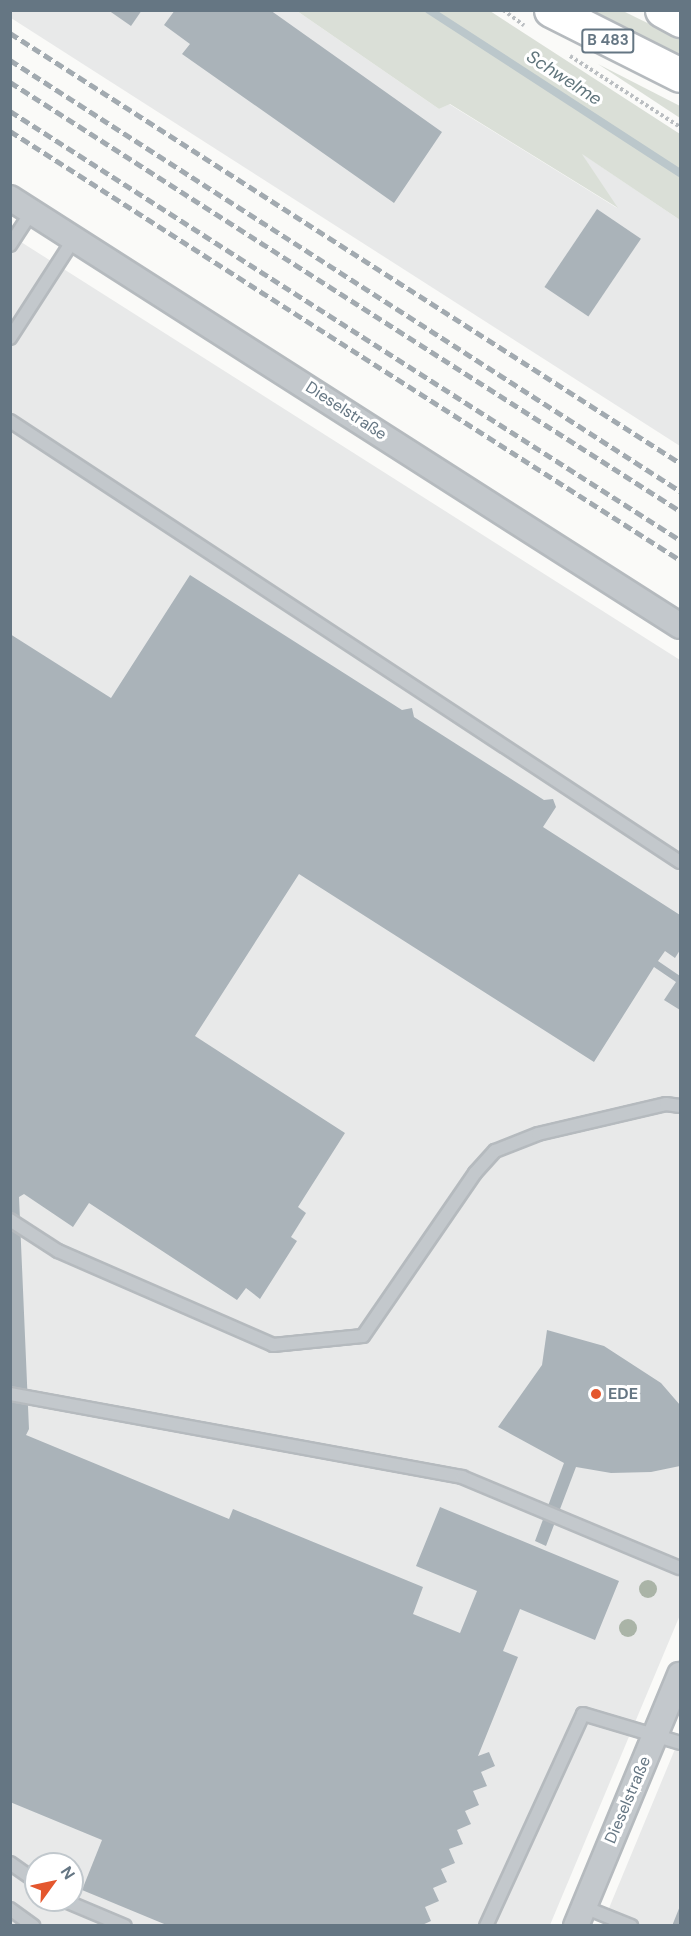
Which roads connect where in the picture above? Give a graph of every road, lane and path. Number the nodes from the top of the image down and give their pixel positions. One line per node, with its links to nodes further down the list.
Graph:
1 (503, 10): 4 (path)
2 (662, 10): 3 (main road)
3 (681, 20)
4 (541, 21): 6 (main road, B 483)
5 (561, 51): 7 (path)
6 (681, 75)
7 (681, 127)
8 (10, 198): 9 (street, Dieselstraße)
9 (32, 211): 10 (street, Dieselstraße); 11 (lane)
10 (75, 237): 12 (lane); 14 (street, Dieselstraße)
11 (10, 244)
12 (10, 338)
13 (10, 421): 15 (lane)
14 (681, 626)
15 (681, 862)
16 (681, 1106): 17 (lane)
17 (10, 1220)
18 (10, 1394): 19 (lane)
19 (681, 1568)
20 (681, 1676): 21 (street, Dieselstraße)
21 (655, 1736): 22 (lane); 27 (street, Dieselstraße); 30 (lane)
22 (681, 1743)
23 (10, 1863): 24 (lane)
24 (24, 1873)
25 (10, 1909): 28 (lane)
26 (84, 1909): 29 (lane)
27 (580, 1916): 31 (lane)
28 (33, 1926)
29 (125, 1926)
30 (486, 1926)
31 (631, 1926)

